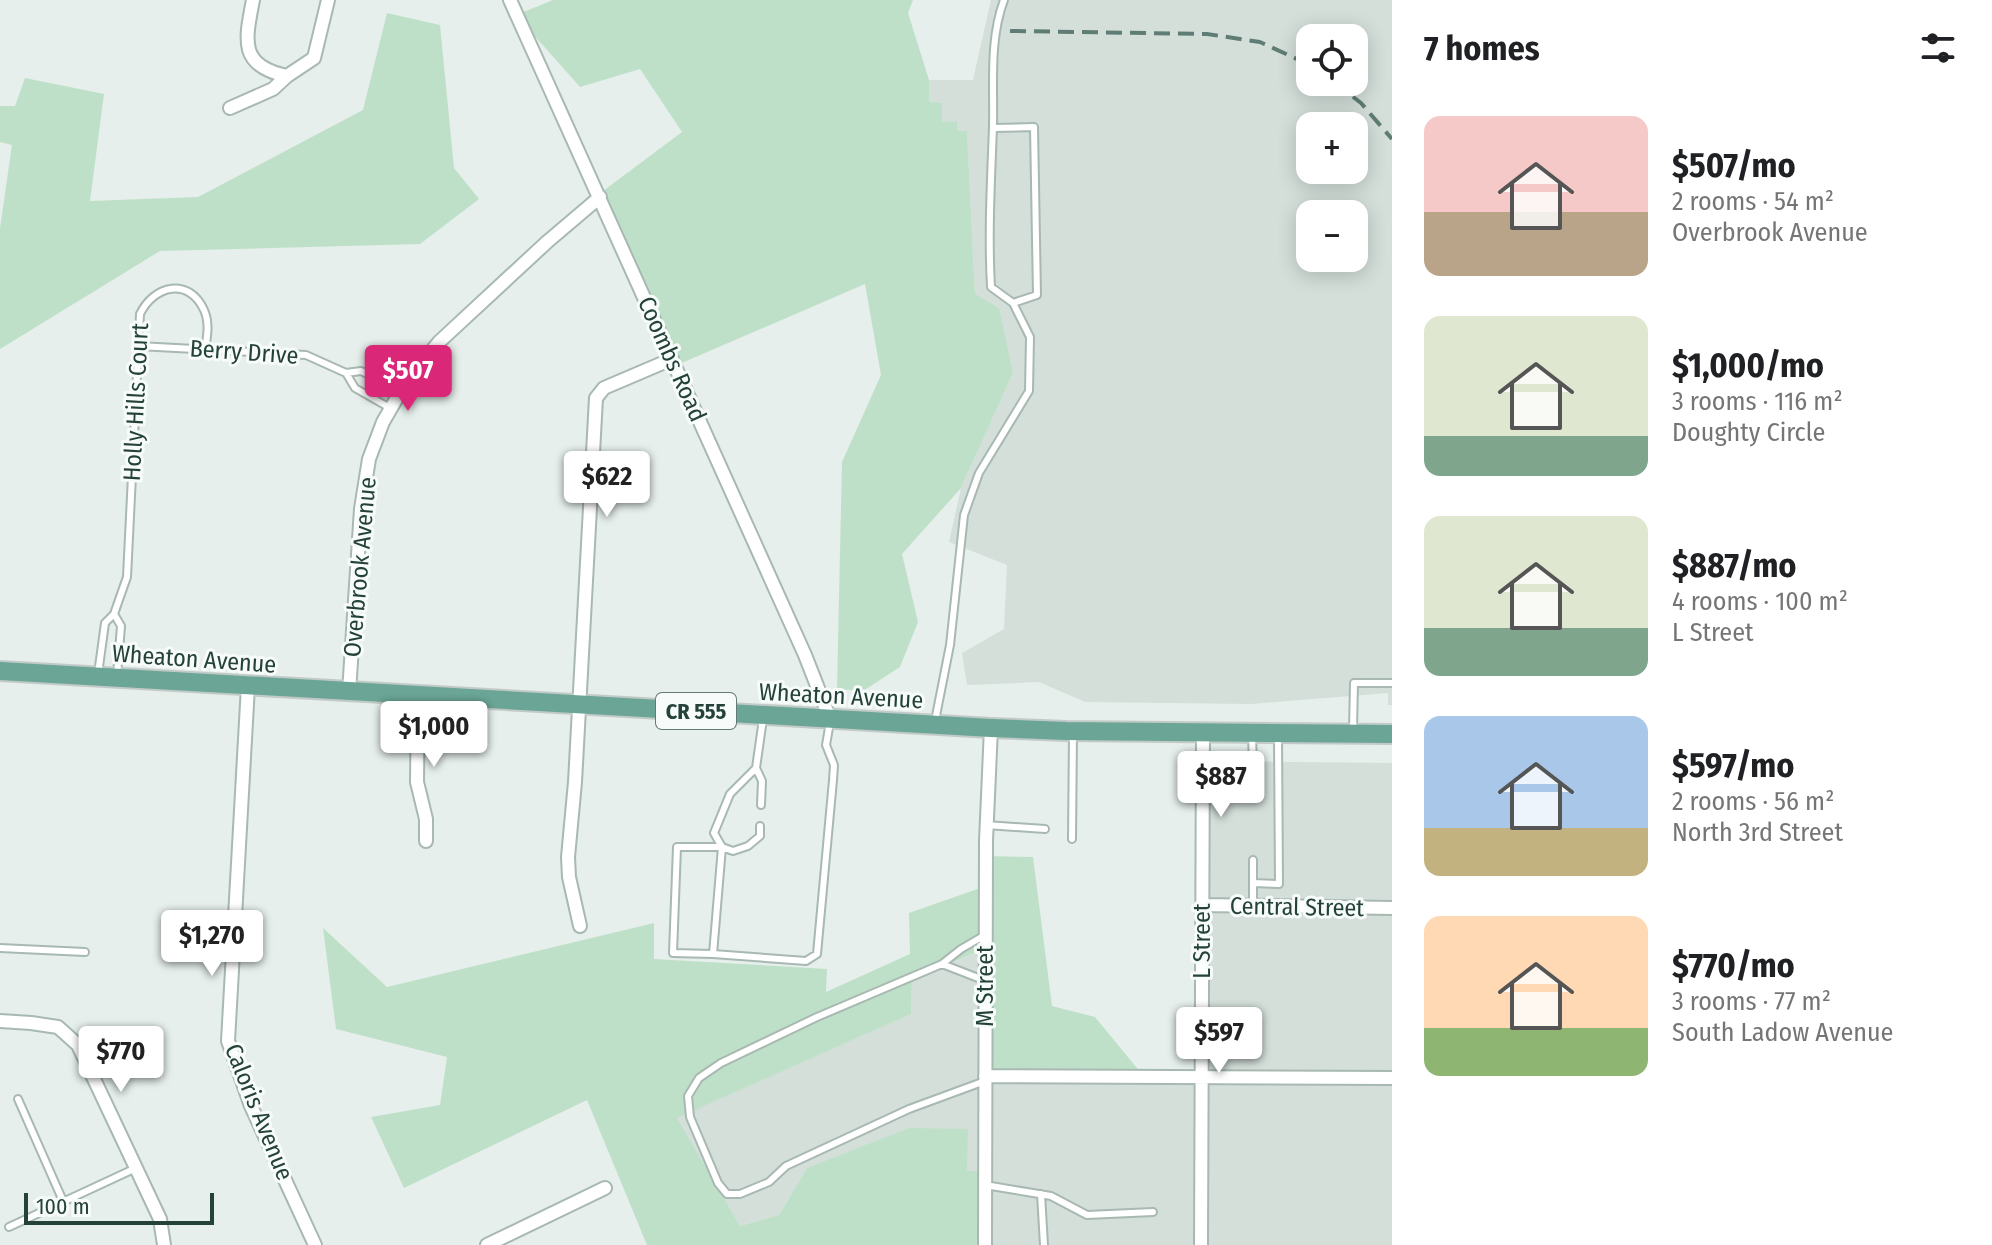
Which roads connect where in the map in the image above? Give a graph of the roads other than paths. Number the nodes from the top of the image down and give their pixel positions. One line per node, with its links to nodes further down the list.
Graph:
1 (253, 0): 5 (street)
2 (328, 0): 5 (street)
3 (510, 0): 8 (street, Coombs Road)
4 (1004, 0): 7 (lane)
5 (287, 76): 6 (street)
6 (230, 108)
7 (993, 128): 9 (lane); 9 (lane)
8 (600, 197): 12 (street, Coombs Road); 14 (street, Overbrook Avenue)
9 (1013, 303): 27 (lane)
10 (138, 346): 11 (lane, Berry Drive); 11 (lane, Holly Hills Court); 16 (lane, Holly Hills Court)
11 (205, 350): 13 (lane, Berry Drive)
12 (672, 359): 24 (street); 26 (street, Coombs Road)
13 (346, 373): 14 (lane, Berry Drive); 15 (lane, Berry Drive)
14 (401, 390): 15 (street, Overbrook Avenue)
15 (390, 408): 22 (street, Overbrook Avenue)
16 (114, 614): 18 (lane, Holly Hills Court); 19 (lane, Holly Hills Court)
17 (0, 671): 18 (main road, Wheaton Avenue / CR 555)
18 (97, 677): 19 (main road, Wheaton Avenue / CR 555)
19 (117, 678): 21 (main road, Wheaton Avenue / CR 555)
20 (1392, 683): 33 (lane)
21 (248, 686): 22 (main road, Wheaton Avenue / CR 555); 69 (street, Caloris Avenue)
22 (349, 692): 23 (main road, Wheaton Avenue / CR 555)
23 (418, 696): 24 (main road, Wheaton Avenue / CR 555); 42 (street)
24 (578, 704): 25 (main road, Wheaton Avenue / CR 555); 49 (street)
25 (763, 715): 26 (main road, Wheaton Avenue / CR 555); 36 (lane)
26 (830, 719): 27 (main road, Wheaton Avenue / CR 555); 53 (lane)
27 (934, 725): 28 (main road, Wheaton Avenue / CR 555)
28 (991, 728): 29 (main road, Wheaton Avenue / CR 555); 38 (street, M Street)
29 (1073, 731): 30 (main road, Wheaton Avenue / CR 555); 41 (lane)
30 (1203, 732): 31 (main road, Wheaton Avenue / CR 555); 46 (street, L Street)
31 (1252, 733): 32 (main road, Wheaton Avenue / CR 555); 35 (lane)
32 (1278, 733): 33 (main road, Wheaton Avenue / CR 555); 45 (lane)
33 (1353, 734): 34 (main road, Wheaton Avenue / CR 555)
34 (1392, 734)
35 (1253, 767)
36 (756, 768): 37 (lane); 43 (lane)
37 (761, 805)
38 (986, 825): 40 (lane); 50 (street, M Street)
39 (760, 826): 43 (lane)
40 (1045, 829)
41 (1072, 839)
42 (426, 841)
43 (722, 847): 53 (lane); 53 (lane)
44 (1253, 860): 45 (lane)
45 (1253, 883): 47 (lane)
46 (1202, 905): 47 (street, Central Street); 58 (street, L Street)
47 (1253, 906): 48 (street, Central Street)
48 (1392, 908)
49 (580, 926)
50 (985, 935): 54 (lane); 55 (street, M Street)
51 (0, 948): 52 (lane)
52 (85, 952)
53 (713, 954)
54 (942, 964): 55 (lane); 57 (lane)
55 (986, 981): 57 (street, M Street)
56 (0, 1021): 61 (street)
57 (985, 1078): 58 (street); 62 (street, M Street)
58 (1201, 1078): 59 (street); 73 (street, L Street)
59 (1392, 1078)
60 (18, 1099): 65 (lane)
61 (136, 1168): 65 (lane); 68 (street)
62 (985, 1185): 64 (lane); 71 (street, M Street)
63 (605, 1188): 70 (street)
64 (1041, 1194): 66 (lane); 72 (lane)
65 (63, 1201): 67 (lane)
66 (1153, 1212)
67 (9, 1227)
68 (164, 1245)
69 (315, 1245)
70 (487, 1245)
71 (985, 1245)
72 (1044, 1245)
73 (1201, 1245)

